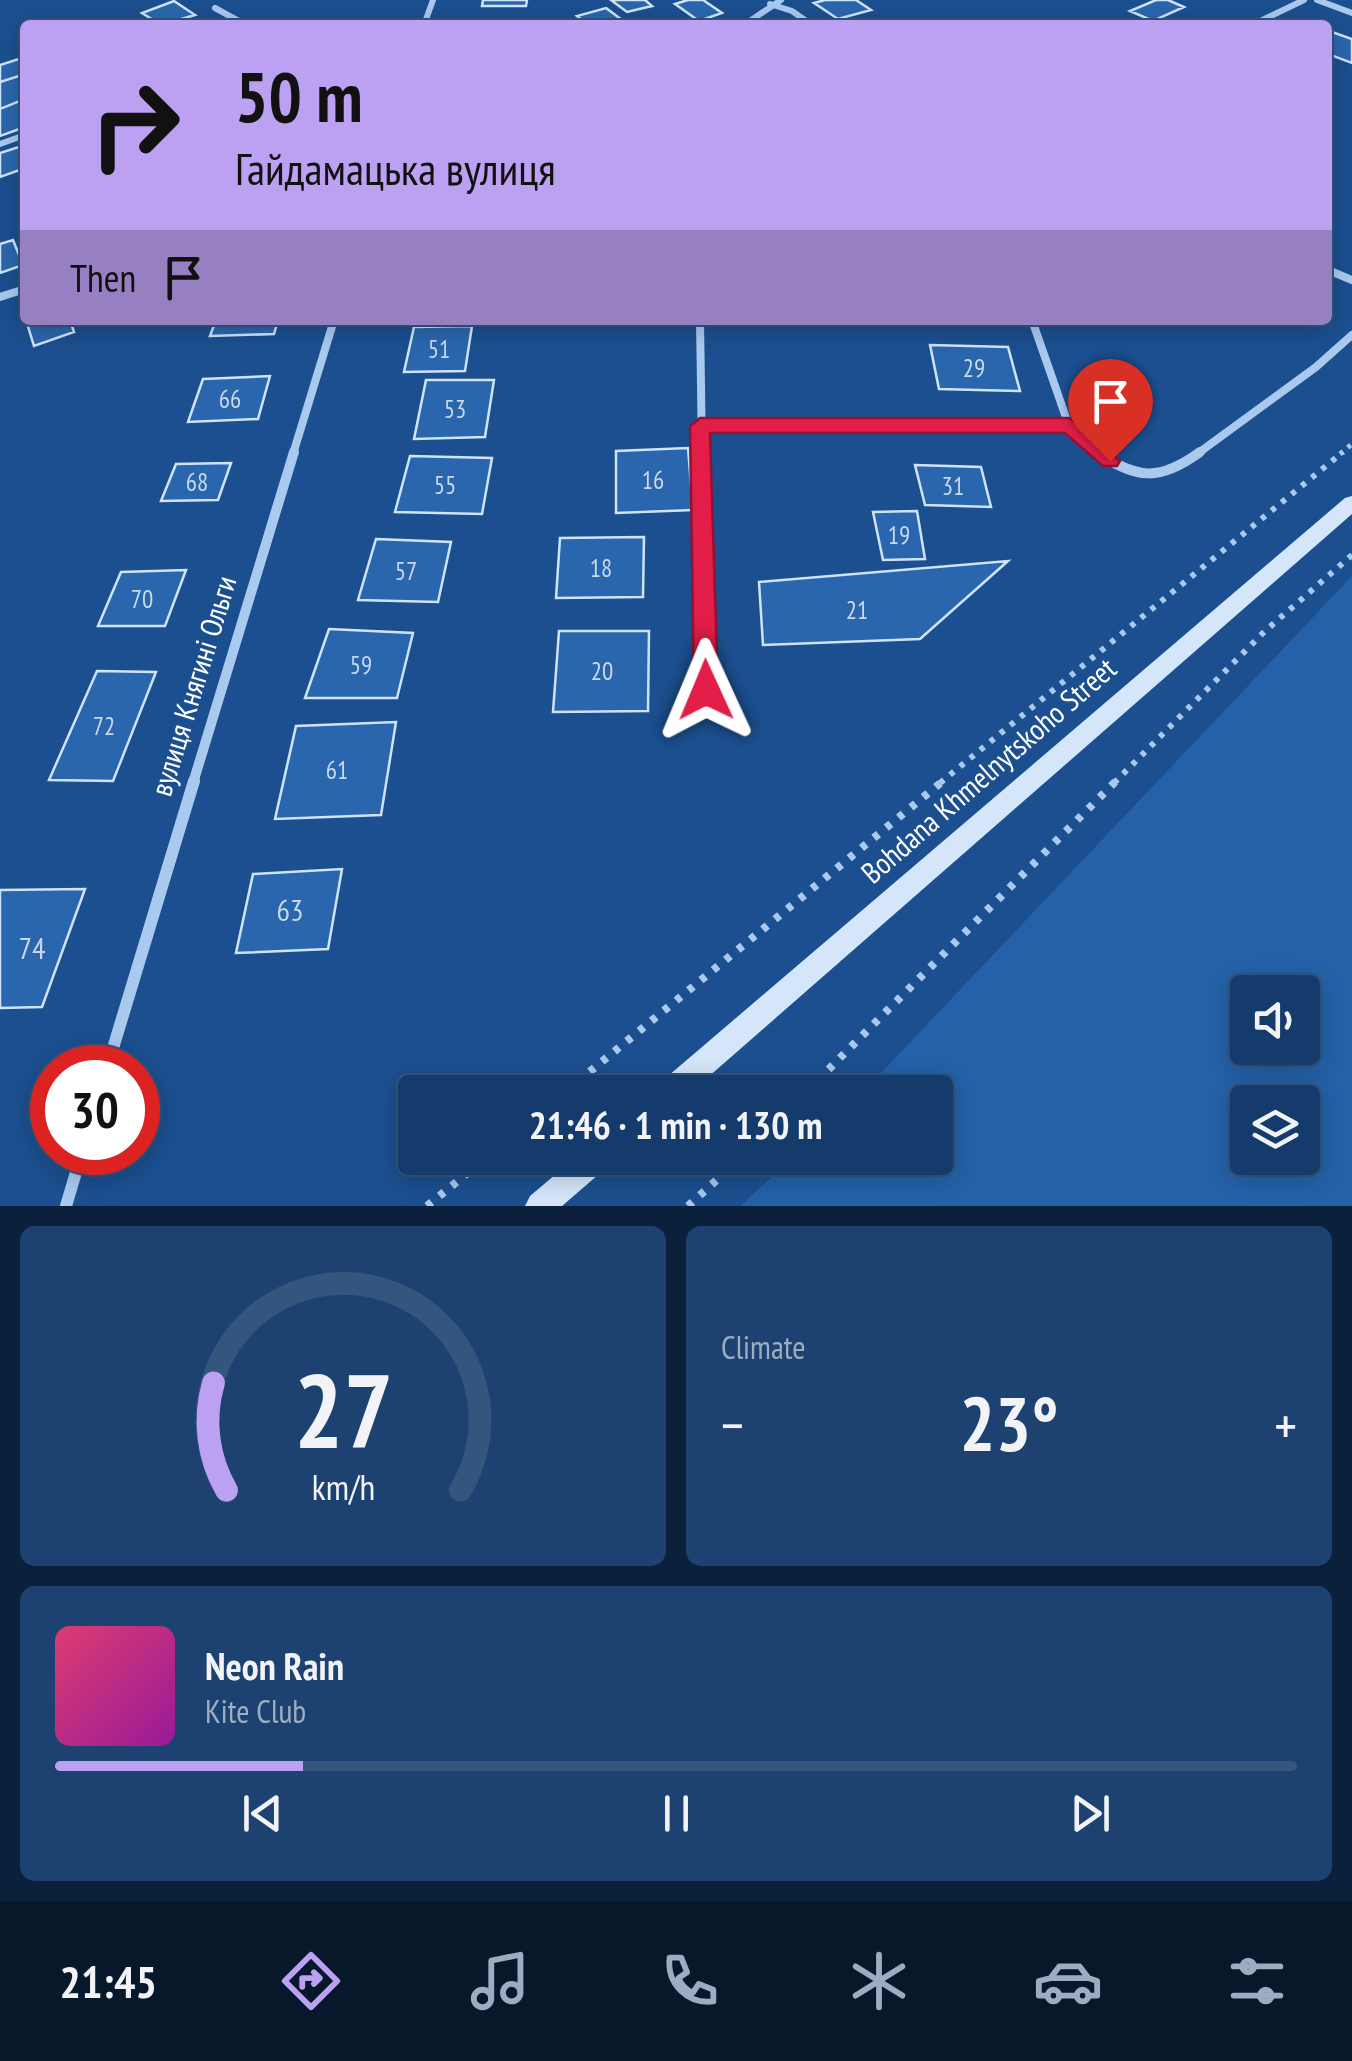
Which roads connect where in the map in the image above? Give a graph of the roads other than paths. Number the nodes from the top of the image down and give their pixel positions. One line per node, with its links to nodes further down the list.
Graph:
1 (782, 0): 4 (street)
2 (1304, 0): 10 (street)
3 (1317, 0): 6 (street)
4 (770, 4): 8 (street); 9 (street)
5 (214, 8): 7 (street)
6 (1352, 13)
7 (237, 20)
8 (750, 20)
9 (805, 20)
10 (1262, 20)
11 (332, 325): 19 (street, вулиця Княгині Ольги)
12 (700, 325): 15 (street)
13 (1034, 325): 16 (street)
14 (1352, 334): 16 (street)
15 (700, 426): 16 (street); 18 (street)
16 (1070, 426)
17 (1352, 504): 20 (main road, Bohdana Khmelnytskoho Street)
18 (706, 690)
19 (115, 1045)
20 (692, 1075)
21 (75, 1175): 23 (street)
22 (576, 1175): 24 (main road)
23 (66, 1206)
24 (540, 1206)

